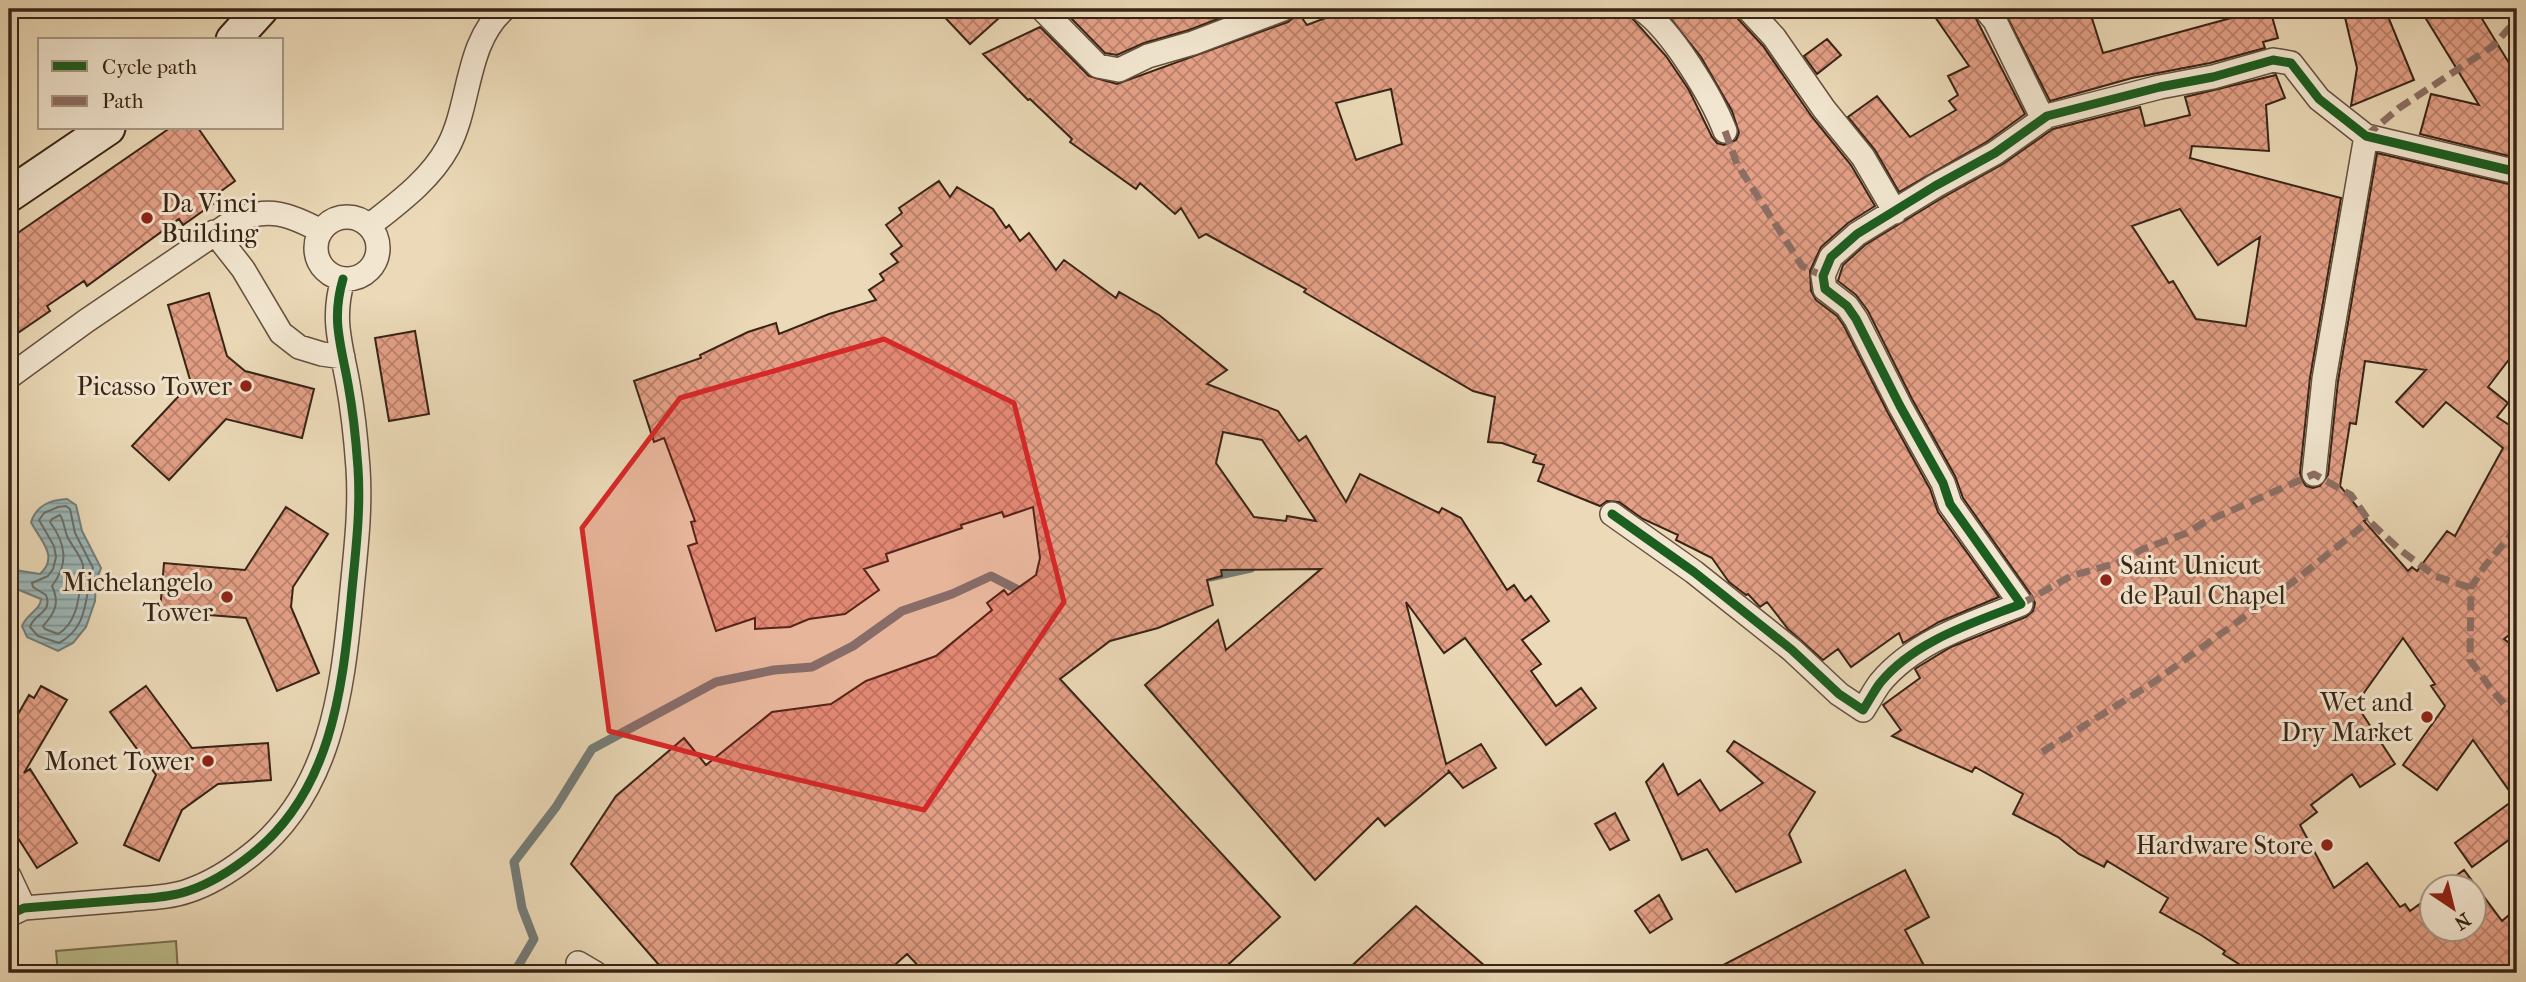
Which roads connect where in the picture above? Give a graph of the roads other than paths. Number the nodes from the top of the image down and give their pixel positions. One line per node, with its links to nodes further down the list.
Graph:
1 (261, 9): 8 (street)
2 (504, 9): 16 (street)
3 (1042, 9): 4 (street)
4 (1283, 9)
5 (1641, 9): 11 (street)
6 (1748, 9): 15 (street)
7 (1985, 9): 9 (street)
8 (235, 38)
9 (2043, 119): 12 (street); 15 (street)
10 (105, 130): 14 (street)
11 (1725, 131)
12 (2365, 136): 13 (street); 22 (street)
13 (2517, 173)
14 (9, 195)
15 (1895, 212): 23 (street)
16 (369, 226): 17 (street); 19 (street)
17 (321, 231): 18 (street); 19 (street)
18 (214, 232): 20 (street); 21 (street)
19 (344, 279): 20 (street)
20 (343, 356): 25 (street)
21 (9, 377)
22 (2314, 474)
23 (1612, 514)
24 (9, 876): 25 (street)
25 (16, 912)

